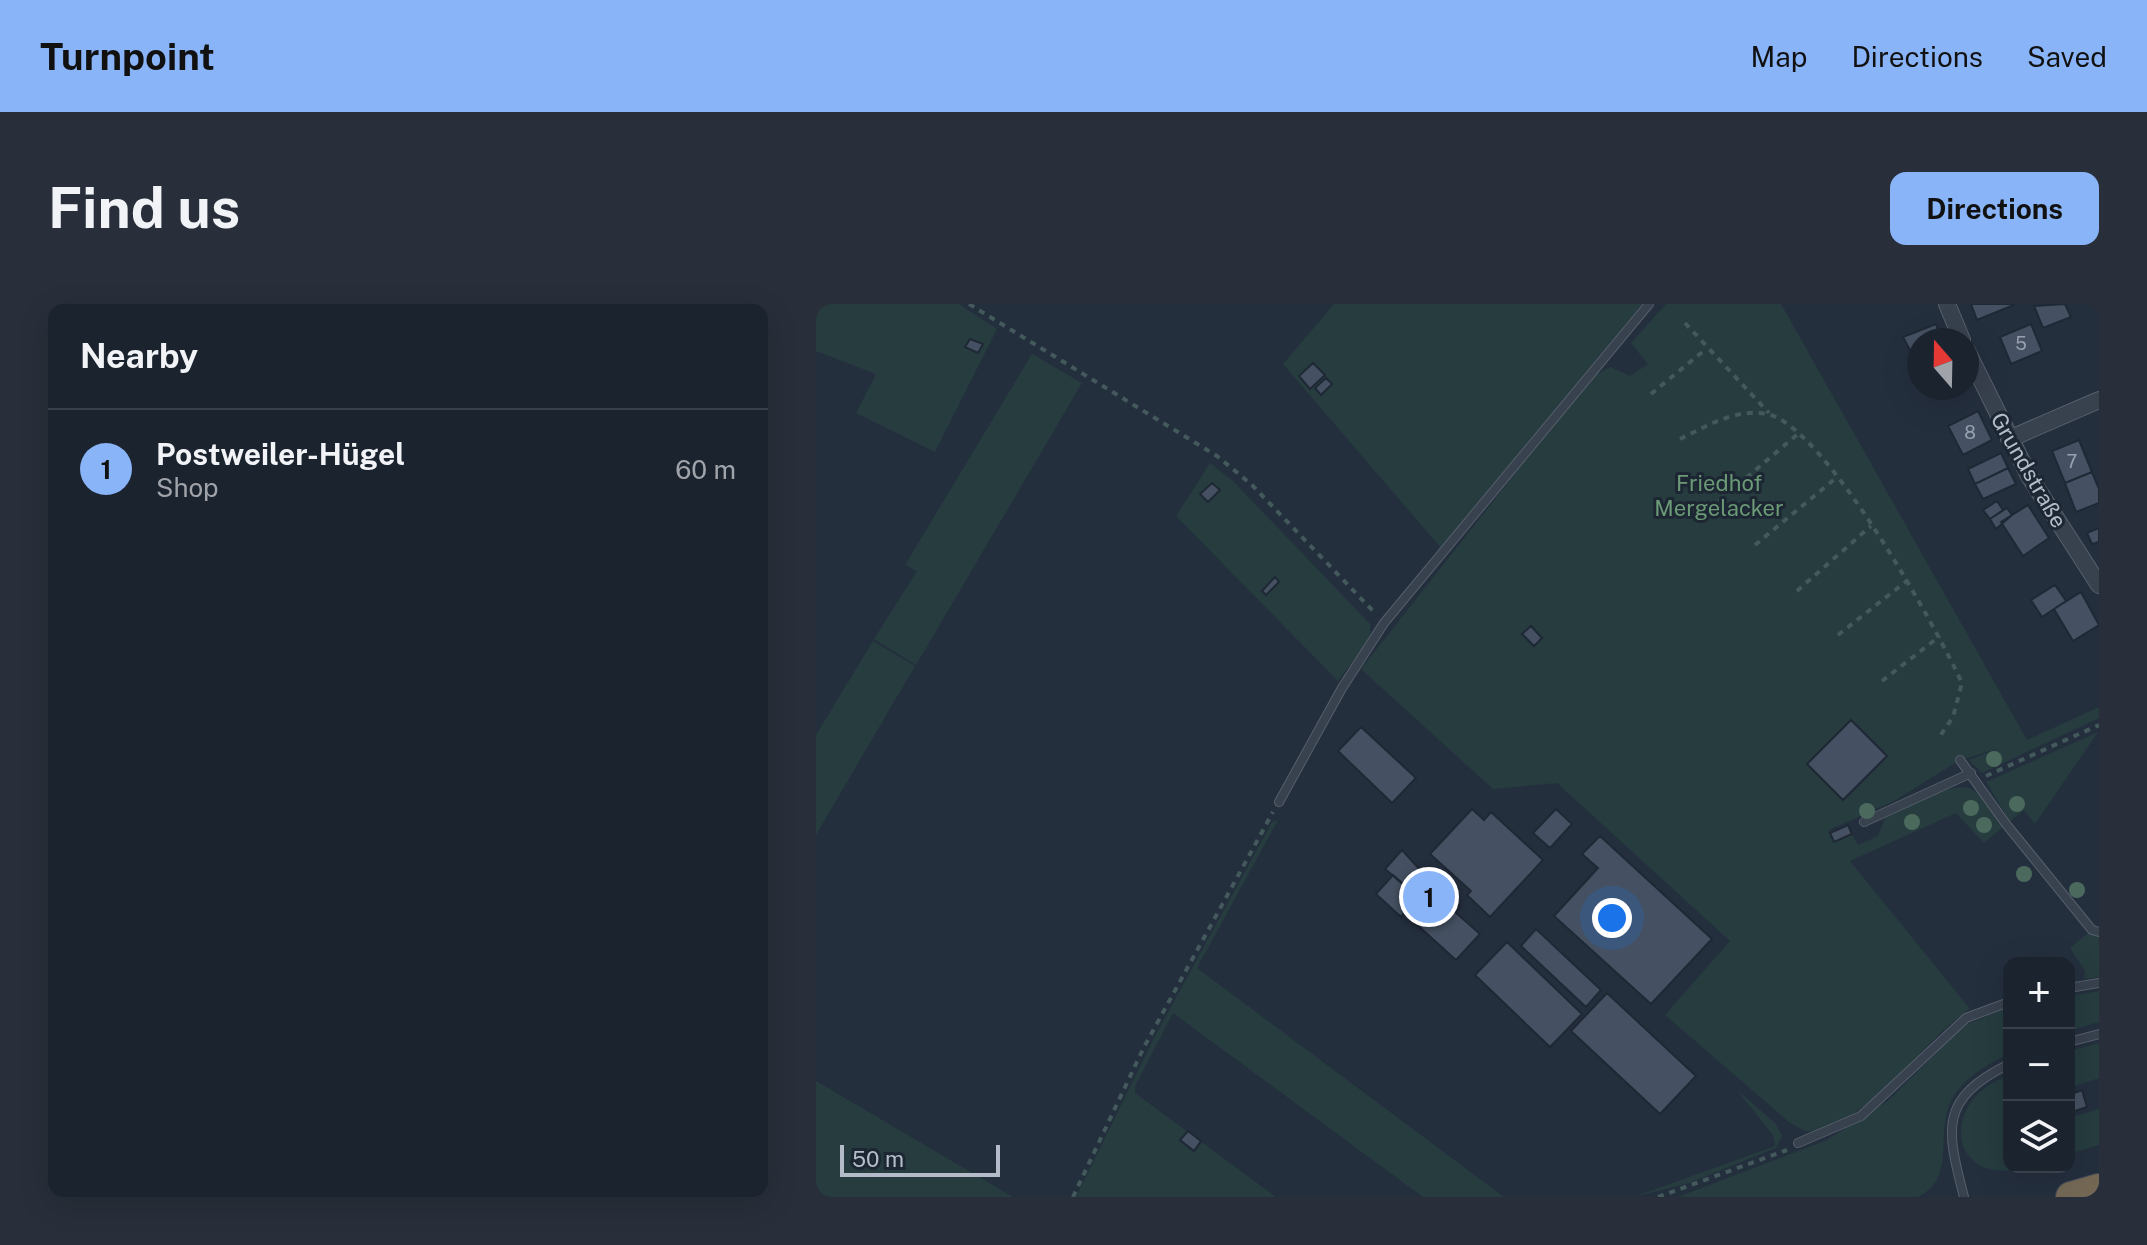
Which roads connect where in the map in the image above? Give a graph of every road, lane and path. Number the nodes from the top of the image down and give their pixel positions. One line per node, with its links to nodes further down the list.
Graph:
1 (969, 304): 21 (path)
2 (1649, 304): 21 (lane)
3 (1947, 304): 5 (street)
4 (1685, 323): 6 (path)
5 (1957, 328)
6 (1706, 349): 8 (path); 10 (path)
7 (1979, 376): 13 (street, Grundstraße)
8 (1651, 394)
9 (2099, 400): 13 (street)
10 (1771, 415): 11 (path); 12 (path)
11 (1799, 433): 14 (path); 15 (path)
12 (1680, 439)
13 (2009, 439): 19 (street, Grundstraße)
14 (1837, 477): 16 (path); 17 (path)
15 (1719, 501)
16 (1871, 526): 18 (path); 20 (path)
17 (1755, 545)
18 (1908, 580): 22 (path); 23 (path)
19 (2099, 585)
20 (1797, 591)
21 (1384, 623): 29 (lane)
22 (1838, 635)
23 (1940, 636): 24 (path); 26 (path)
24 (1882, 681)
25 (2099, 725): 28 (path)
26 (1940, 736)
27 (1960, 760): 28 (lane)
28 (1974, 777): 30 (lane); 31 (lane)
29 (1279, 802): 40 (path)
30 (1864, 822)
31 (2099, 932)
32 (2099, 983): 33 (lane)
33 (2075, 987)
34 (2003, 1004): 38 (lane)
35 (2099, 1034): 36 (lane)
36 (2075, 1040)
37 (2003, 1068): 42 (lane)
38 (1798, 1143): 41 (path)
39 (2099, 1189): 43 (highway)
40 (1073, 1197)
41 (1658, 1197)
42 (1964, 1197)
43 (2071, 1197)

